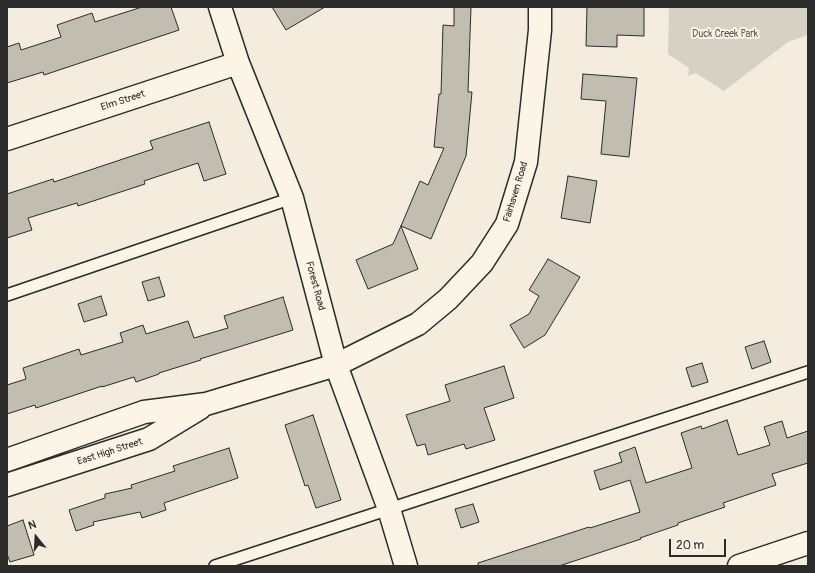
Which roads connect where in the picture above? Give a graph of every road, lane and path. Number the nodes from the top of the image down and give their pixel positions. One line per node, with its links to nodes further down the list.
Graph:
1 (220, 7): 3 (street, Forest Road)
2 (540, 7): 7 (street, Fairhaven Road)
3 (238, 63): 4 (street, Elm Street); 5 (street, Forest Road)
4 (7, 139)
5 (292, 198): 6 (lane); 7 (street, Forest Road)
6 (7, 295)
7 (336, 365): 9 (street, East High Street); 12 (street, Forest Road)
8 (808, 372): 12 (lane)
9 (206, 404): 10 (street, East High Street); 11 (street, East High Street)
10 (7, 460)
11 (7, 485)
12 (388, 509): 14 (lane); 15 (street, Forest Road)
13 (808, 543): 16 (street)
14 (215, 566)
15 (406, 566)
16 (739, 566)

